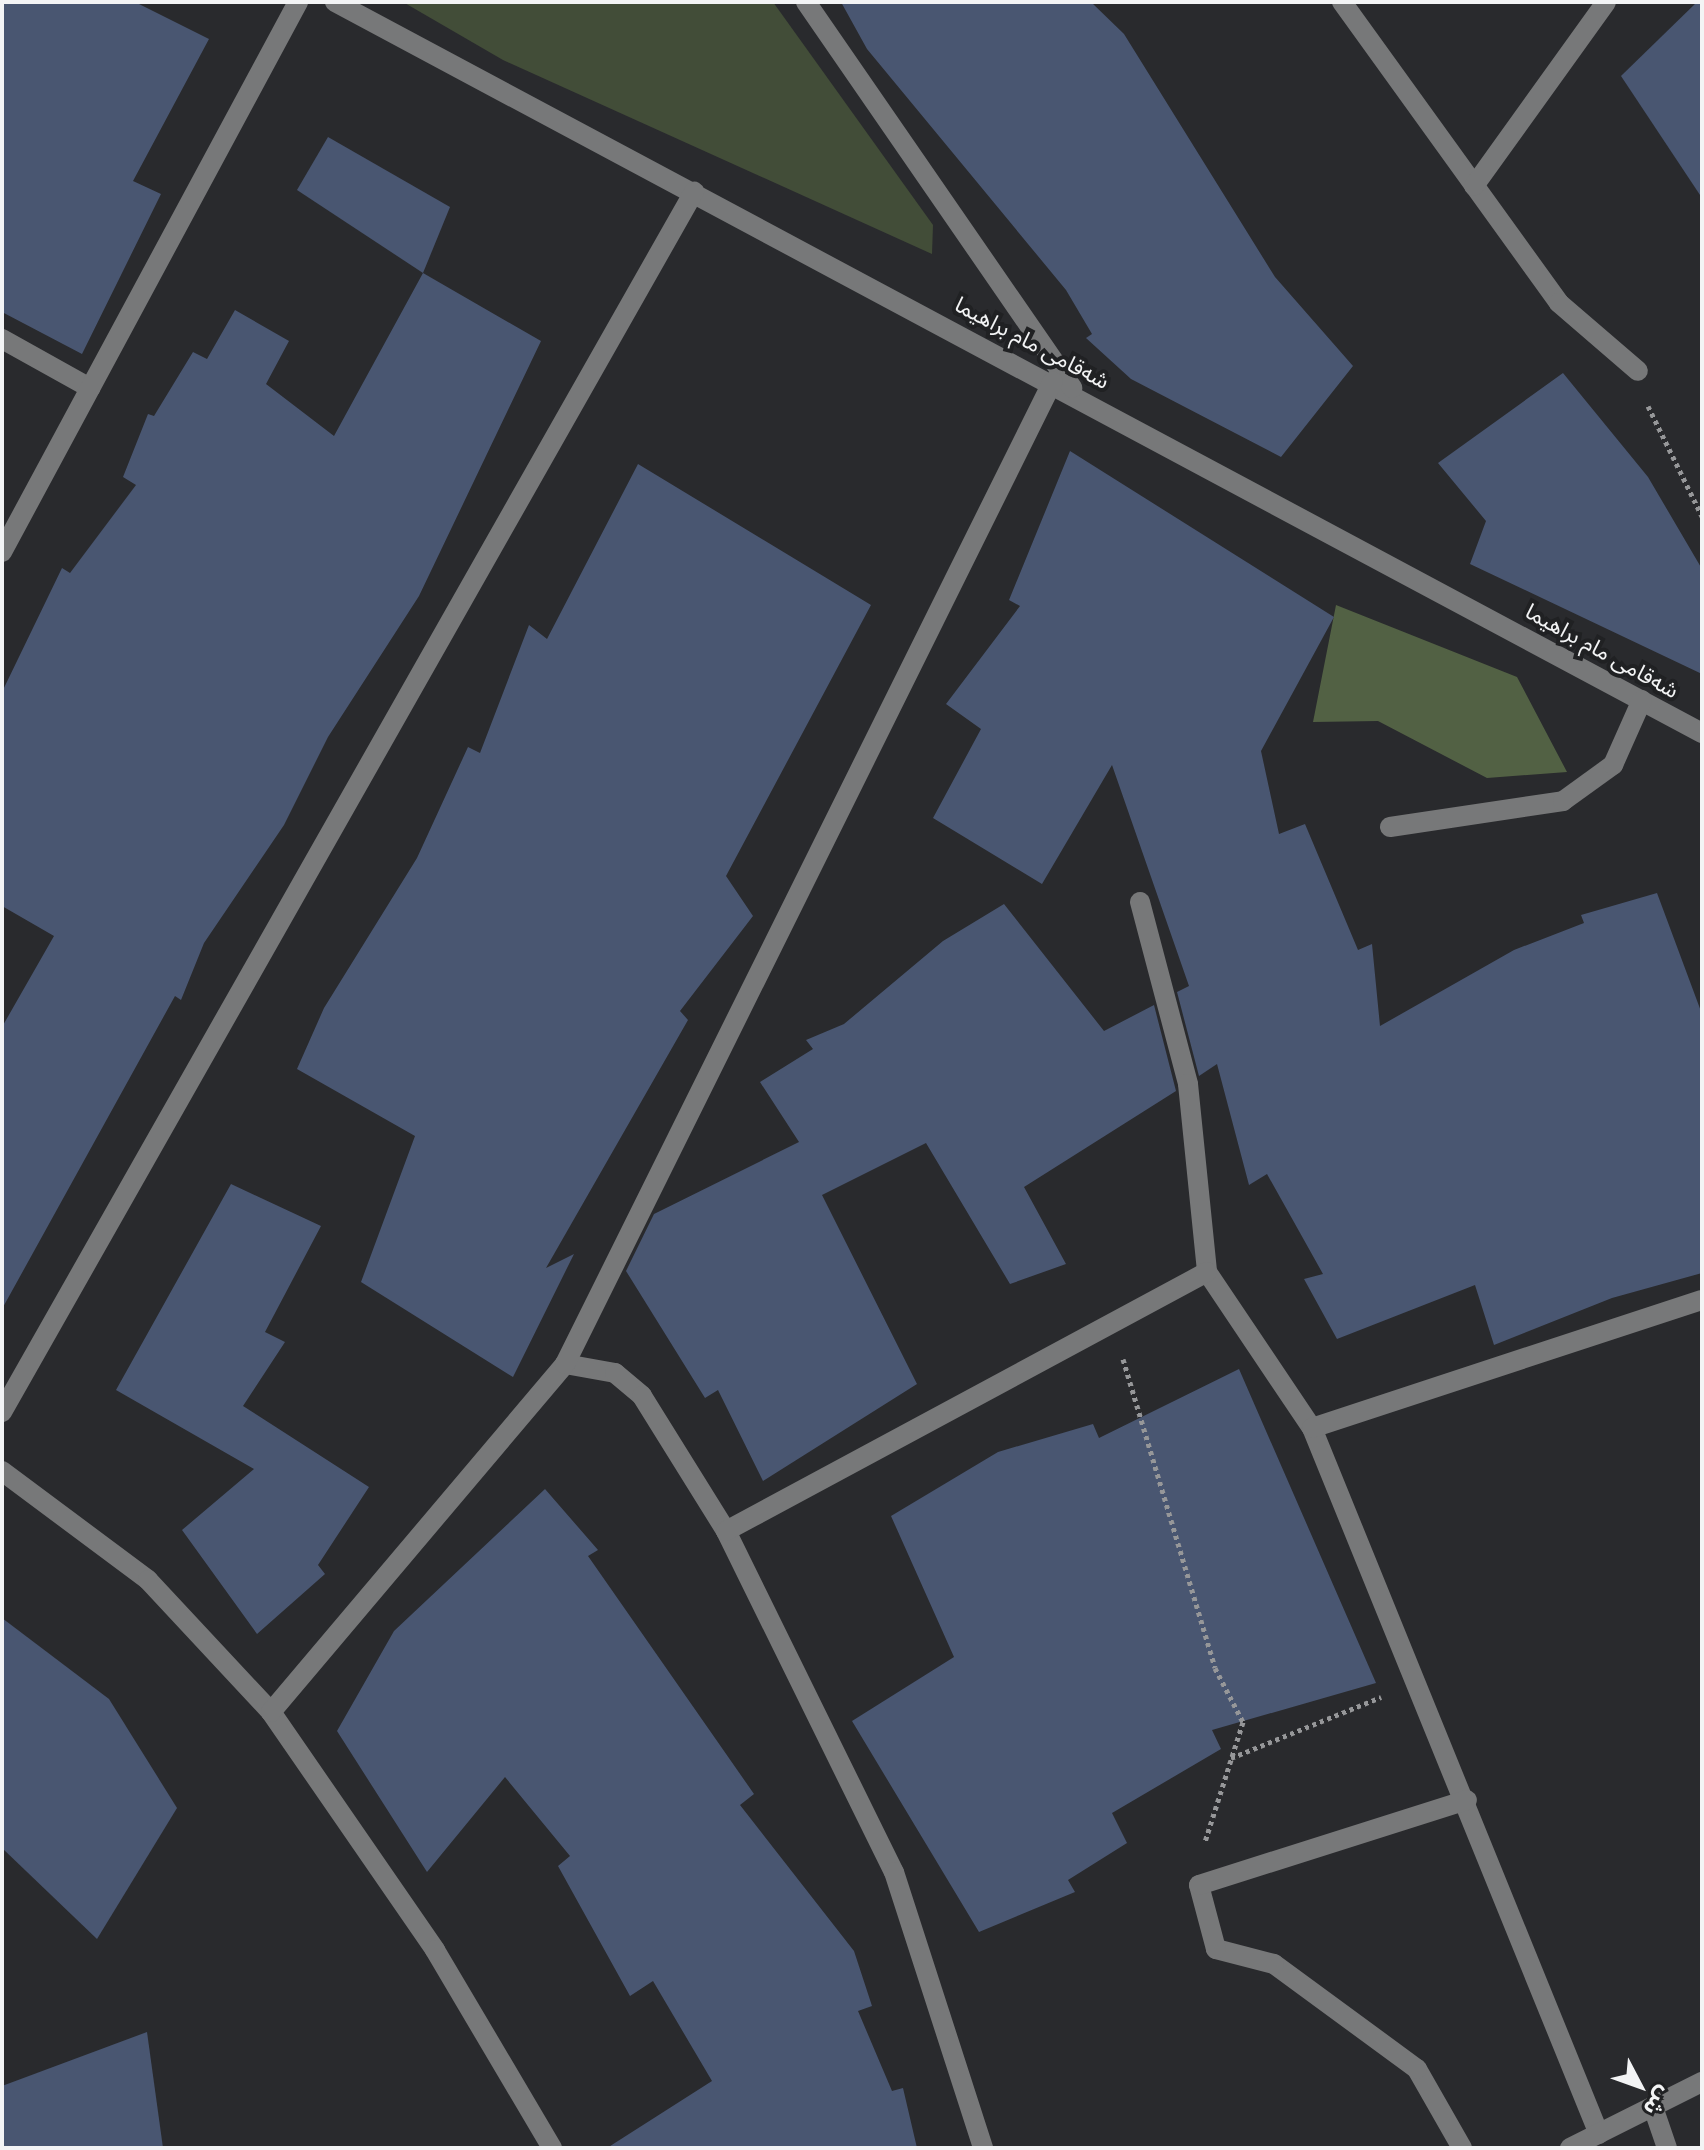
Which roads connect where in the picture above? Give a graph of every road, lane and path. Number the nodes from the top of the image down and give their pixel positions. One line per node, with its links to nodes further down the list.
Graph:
1 (298, 2): 11 (street)
2 (335, 2): 7 (street, شەقامی مام براهیما)
3 (806, 2): 12 (street)
4 (1342, 2): 6 (street)
5 (1606, 2): 6 (street)
6 (1474, 186): 9 (street)
7 (694, 192): 10 (street, شەقامی مام براهیما); 23 (street)
8 (2, 339): 11 (street)
9 (1638, 371): 13 (path)
10 (1053, 381): 12 (street, شەقامی مام براهیما); 22 (street)
11 (90, 388): 14 (street)
12 (1074, 391): 15 (street, شەقامی مام براهیما)
13 (1702, 516)
14 (2, 552)
15 (1642, 700): 16 (street, شەقامی مام براهیما); 17 (street)
16 (1702, 733)
17 (1390, 827)
18 (1140, 902): 19 (street)
19 (1207, 1272): 21 (street); 24 (street)
20 (1702, 1300): 24 (street)
21 (1112, 1323): 26 (street); 29 (path)
22 (565, 1364): 26 (street); 28 (street)
23 (2, 1412)
24 (1312, 1428): 27 (street)
25 (2, 1471): 28 (street)
26 (726, 1531): 36 (street)
27 (1420, 1683): 29 (path); 30 (street)
28 (271, 1712): 35 (street)
29 (1230, 1758): 31 (path)
30 (1467, 1800): 31 (street); 34 (street)
31 (1199, 1885): 37 (street)
32 (1702, 2082): 33 (street)
33 (1653, 2107): 34 (street); 39 (street)
34 (1599, 2134): 38 (street)
35 (552, 2148)
36 (983, 2148)
37 (1462, 2148)
38 (1570, 2148)
39 (1667, 2148)

